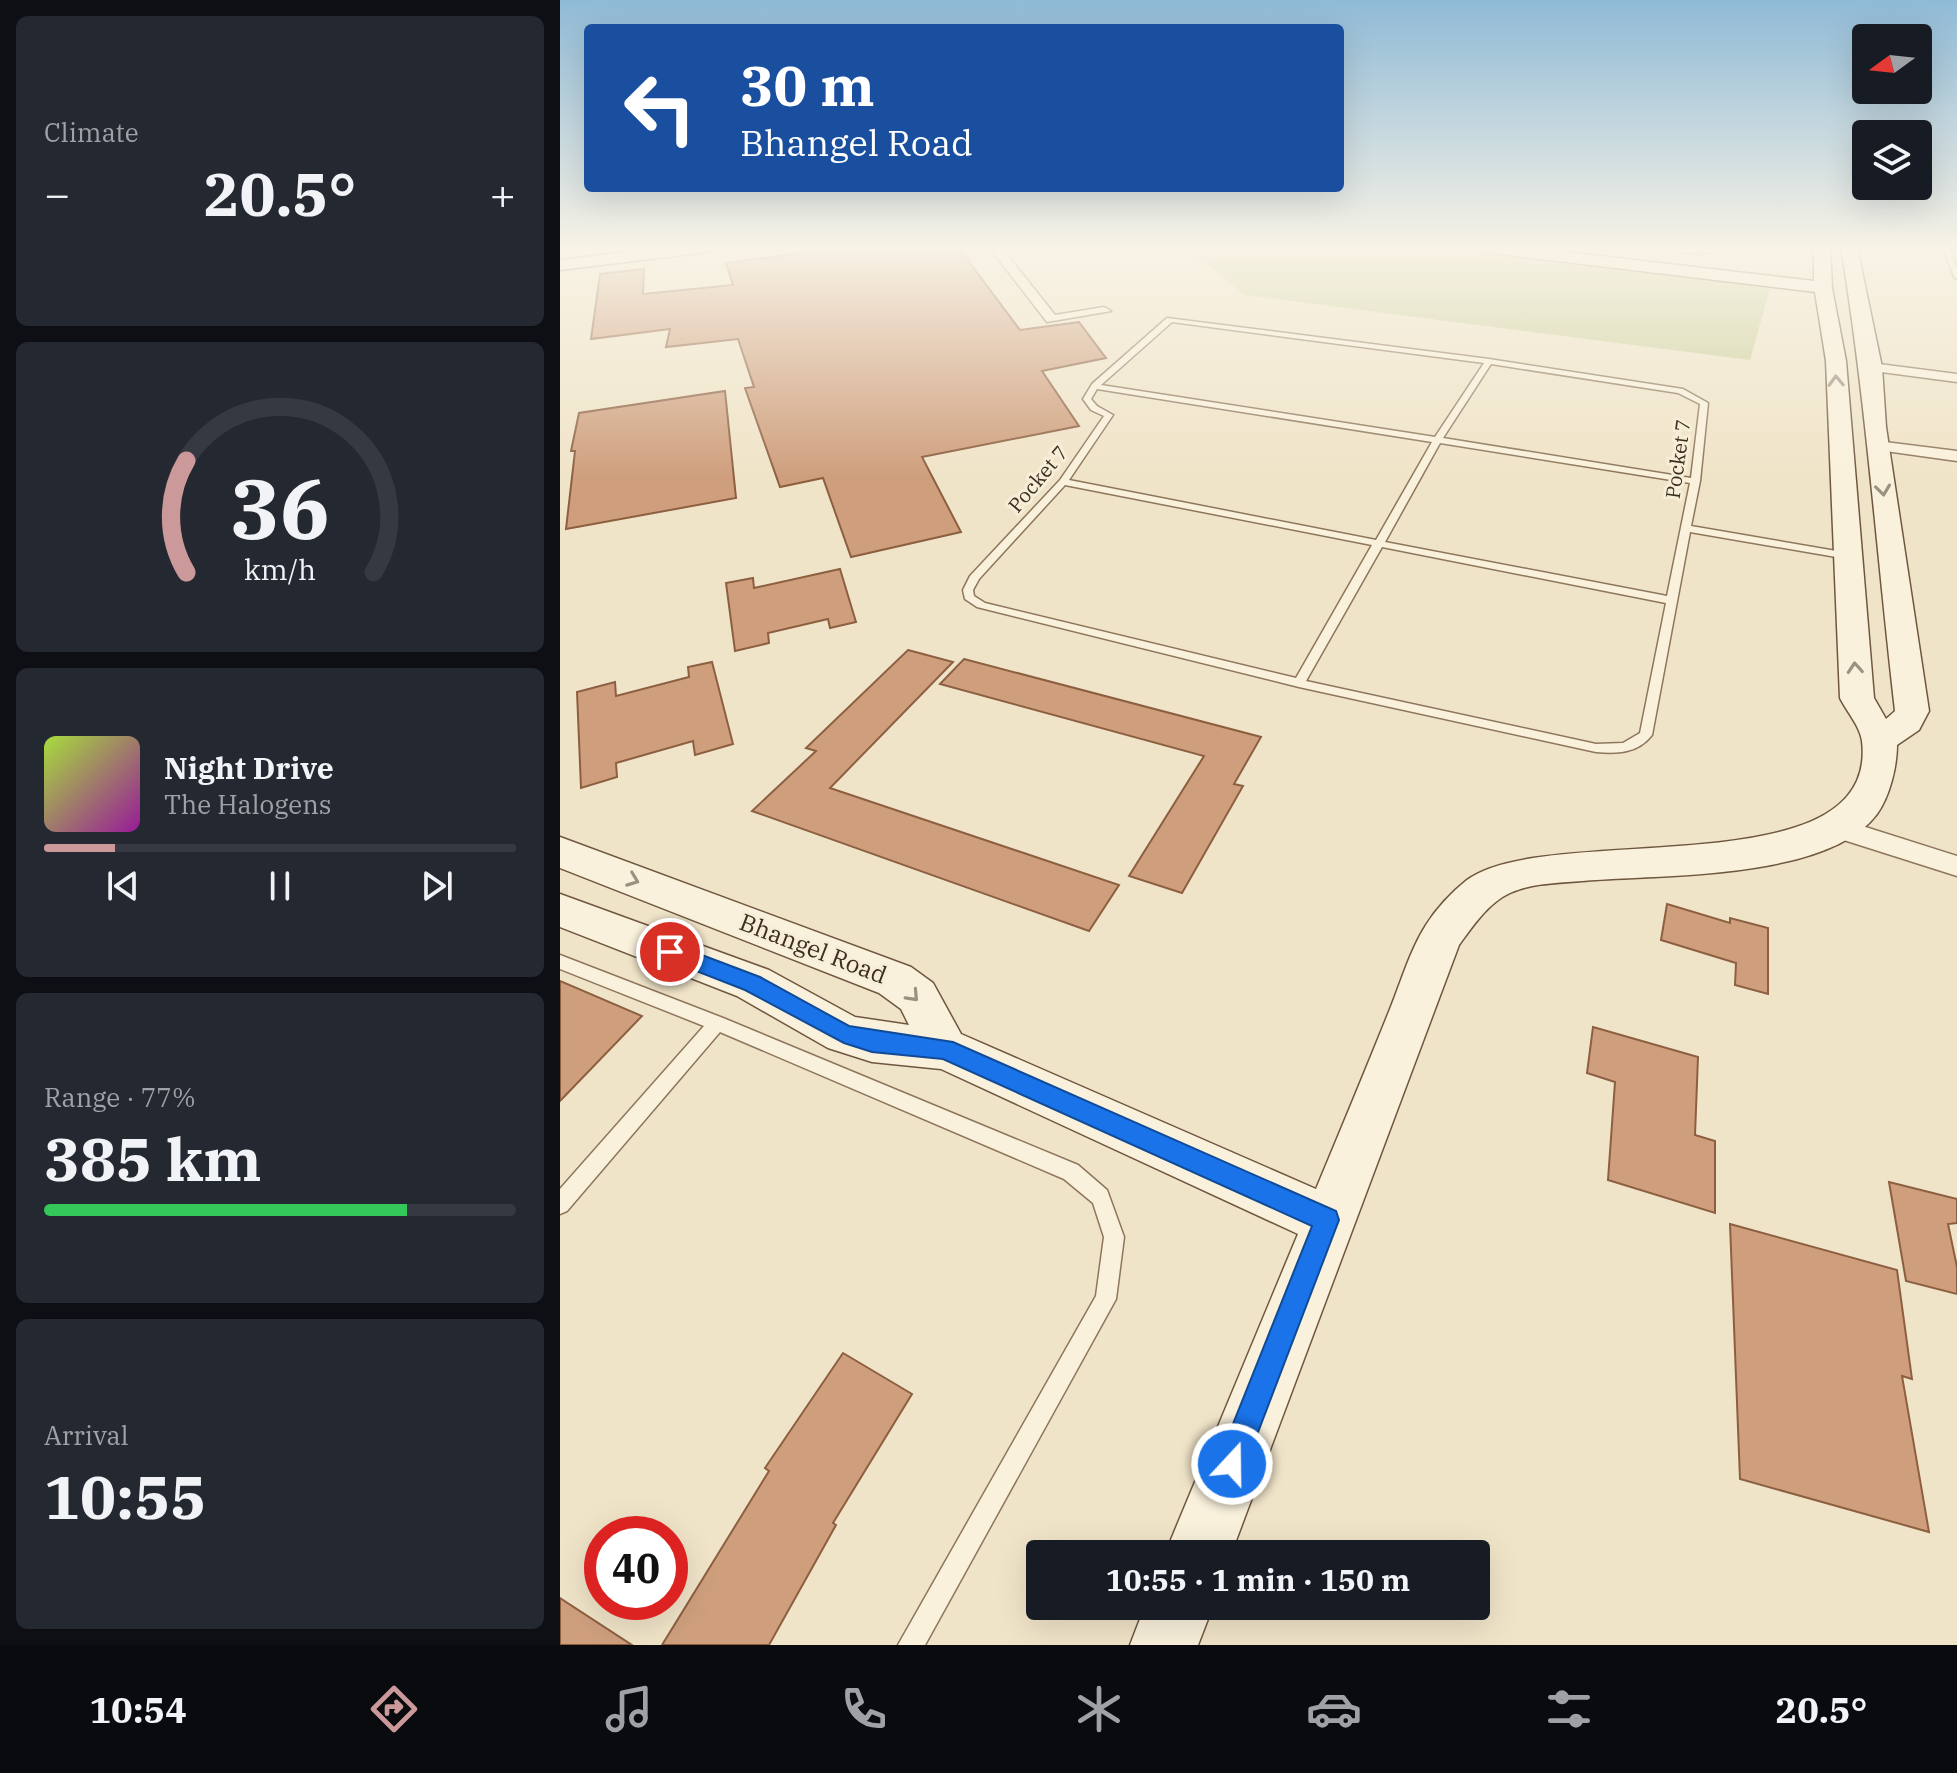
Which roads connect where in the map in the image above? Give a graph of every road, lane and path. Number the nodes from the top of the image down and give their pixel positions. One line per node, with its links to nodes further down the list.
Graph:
1 (1162, 324): 9 (lane, Pocket 7)
2 (1209, 324): 7 (lane, Pocket 7)
3 (1830, 324): 5 (street)
4 (1864, 324): 6 (street)
5 (1833, 344): 6 (street); 10 (street, one-way to 5)
6 (1870, 357): 8 (street); 11 (street)
7 (1489, 361): 12 (lane); 14 (lane, Pocket 7)
8 (1957, 378)
9 (1095, 386): 12 (lane); 15 (lane, Pocket 7)
10 (1838, 421): 11 (street); 18 (street)
11 (1875, 436): 13 (street); 21 (street, one-way to 21)
12 (1438, 439): 14 (lane); 17 (lane)
13 (1957, 456)
14 (1695, 481): 16 (lane, Pocket 7)
15 (1063, 482): 17 (lane); 20 (lane, Pocket 7)
16 (1685, 528): 18 (lane); 19 (lane, Pocket 7)
17 (1379, 542): 19 (lane); 20 (lane)
18 (1848, 556): 21 (street, one-way to 18)
19 (1669, 600): 20 (lane, Pocket 7)
20 (1299, 683)
21 (1879, 740): 22 (street)
22 (1837, 828): 24 (street); 32 (street)
23 (560, 852): 26 (street, Bhangel Road, one-way to 26)
24 (1957, 866)
25 (560, 910): 28 (street)
26 (793, 941): 28 (street); 30 (street, Bhangel Road, one-way to 30)
27 (560, 962): 29 (lane)
28 (753, 983): 30 (street)
29 (717, 1023): 31 (lane); 35 (lane)
30 (945, 1049): 32 (street)
31 (560, 1204)
32 (1327, 1220): 33 (street)
33 (1203, 1540)
34 (1174, 1620): 36 (street)
35 (911, 1645)
36 (1164, 1645)

